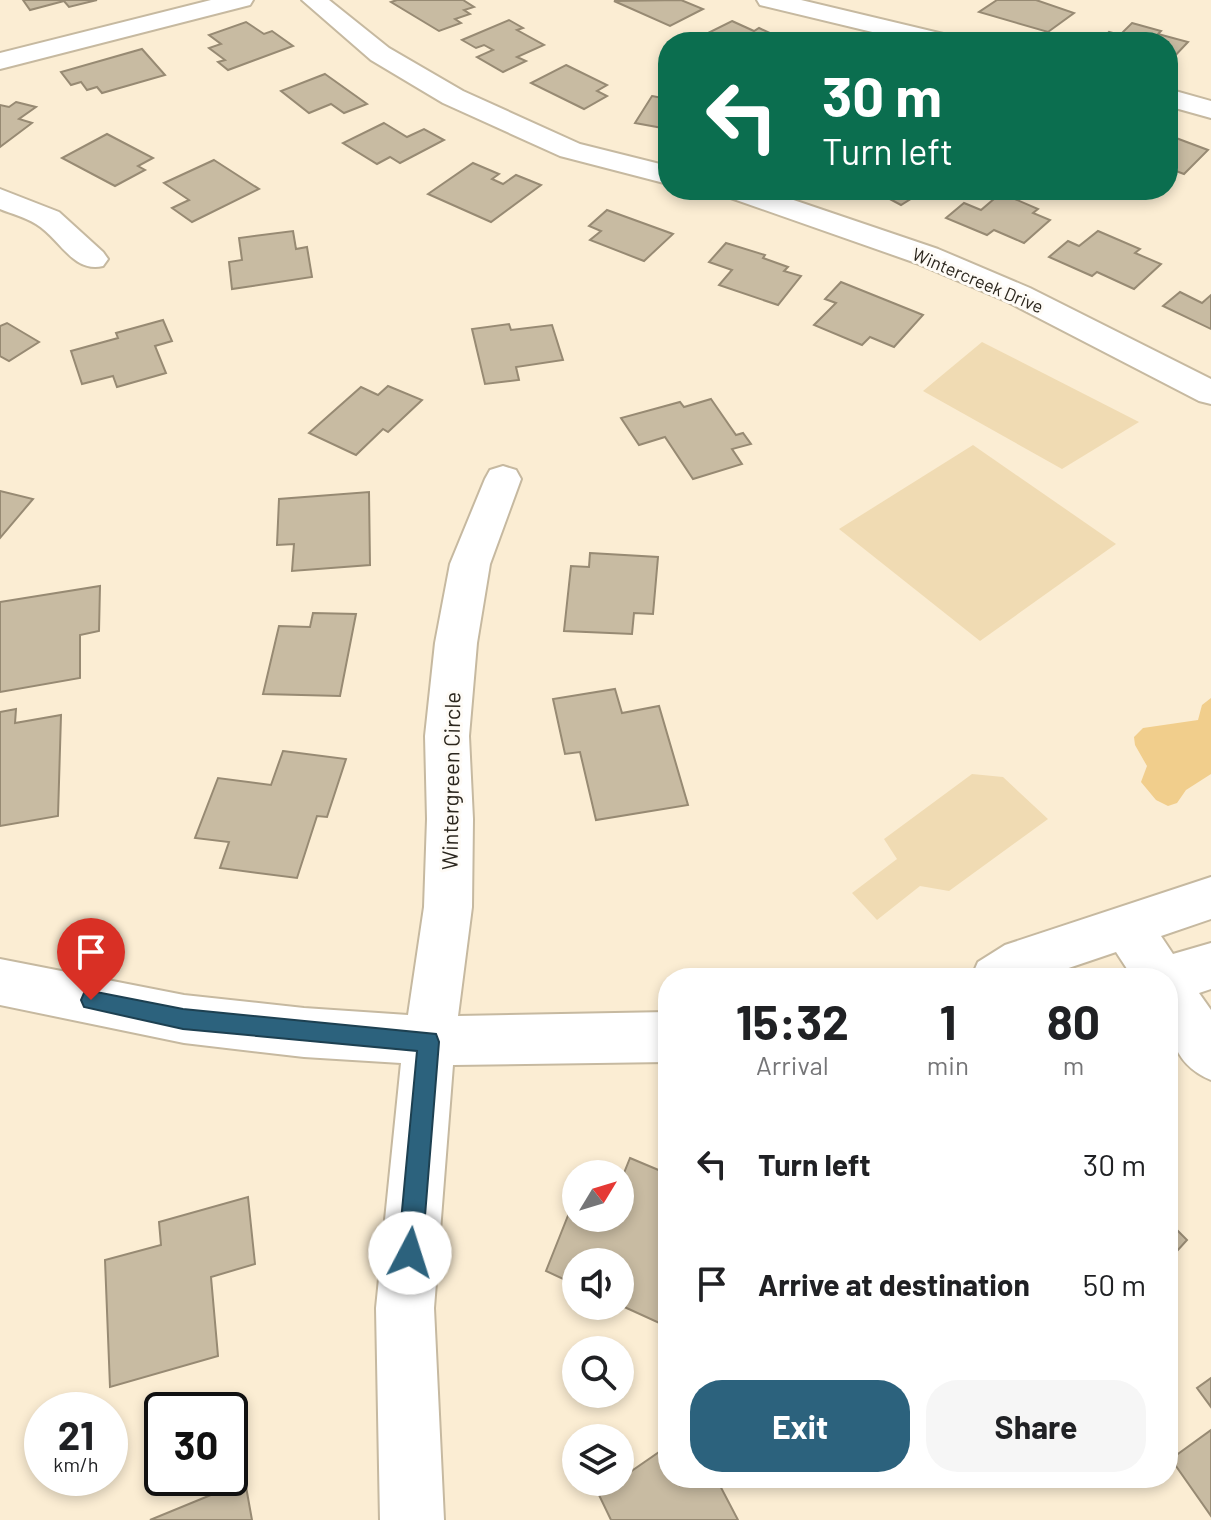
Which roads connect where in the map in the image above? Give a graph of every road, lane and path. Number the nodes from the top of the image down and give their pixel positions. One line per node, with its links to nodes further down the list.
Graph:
1 (241, 0): 7 (street)
2 (314, 0): 10 (street)
3 (769, 0): 5 (street)
4 (899, 7): 6 (street)
5 (865, 32)
6 (873, 32)
7 (0, 61)
8 (1178, 100): 9 (street)
9 (1211, 110)
10 (658, 172)
11 (0, 198): 13 (street)
12 (764, 200): 14 (street, Wintercreek Drive)
13 (92, 259)
14 (1211, 393)
15 (503, 479): 25 (street, Wintergreen Circle)
16 (1211, 898): 17 (street)
17 (1127, 927): 19 (street); 20 (street)
18 (1211, 966): 21 (street)
19 (1011, 968)
20 (1154, 968)
21 (1178, 976)
22 (0, 982): 25 (street)
23 (1178, 1004): 26 (street)
24 (658, 1037): 25 (street)
25 (429, 1042): 27 (street, Wintergreen Circle)
26 (1211, 1055)
27 (412, 1520)

